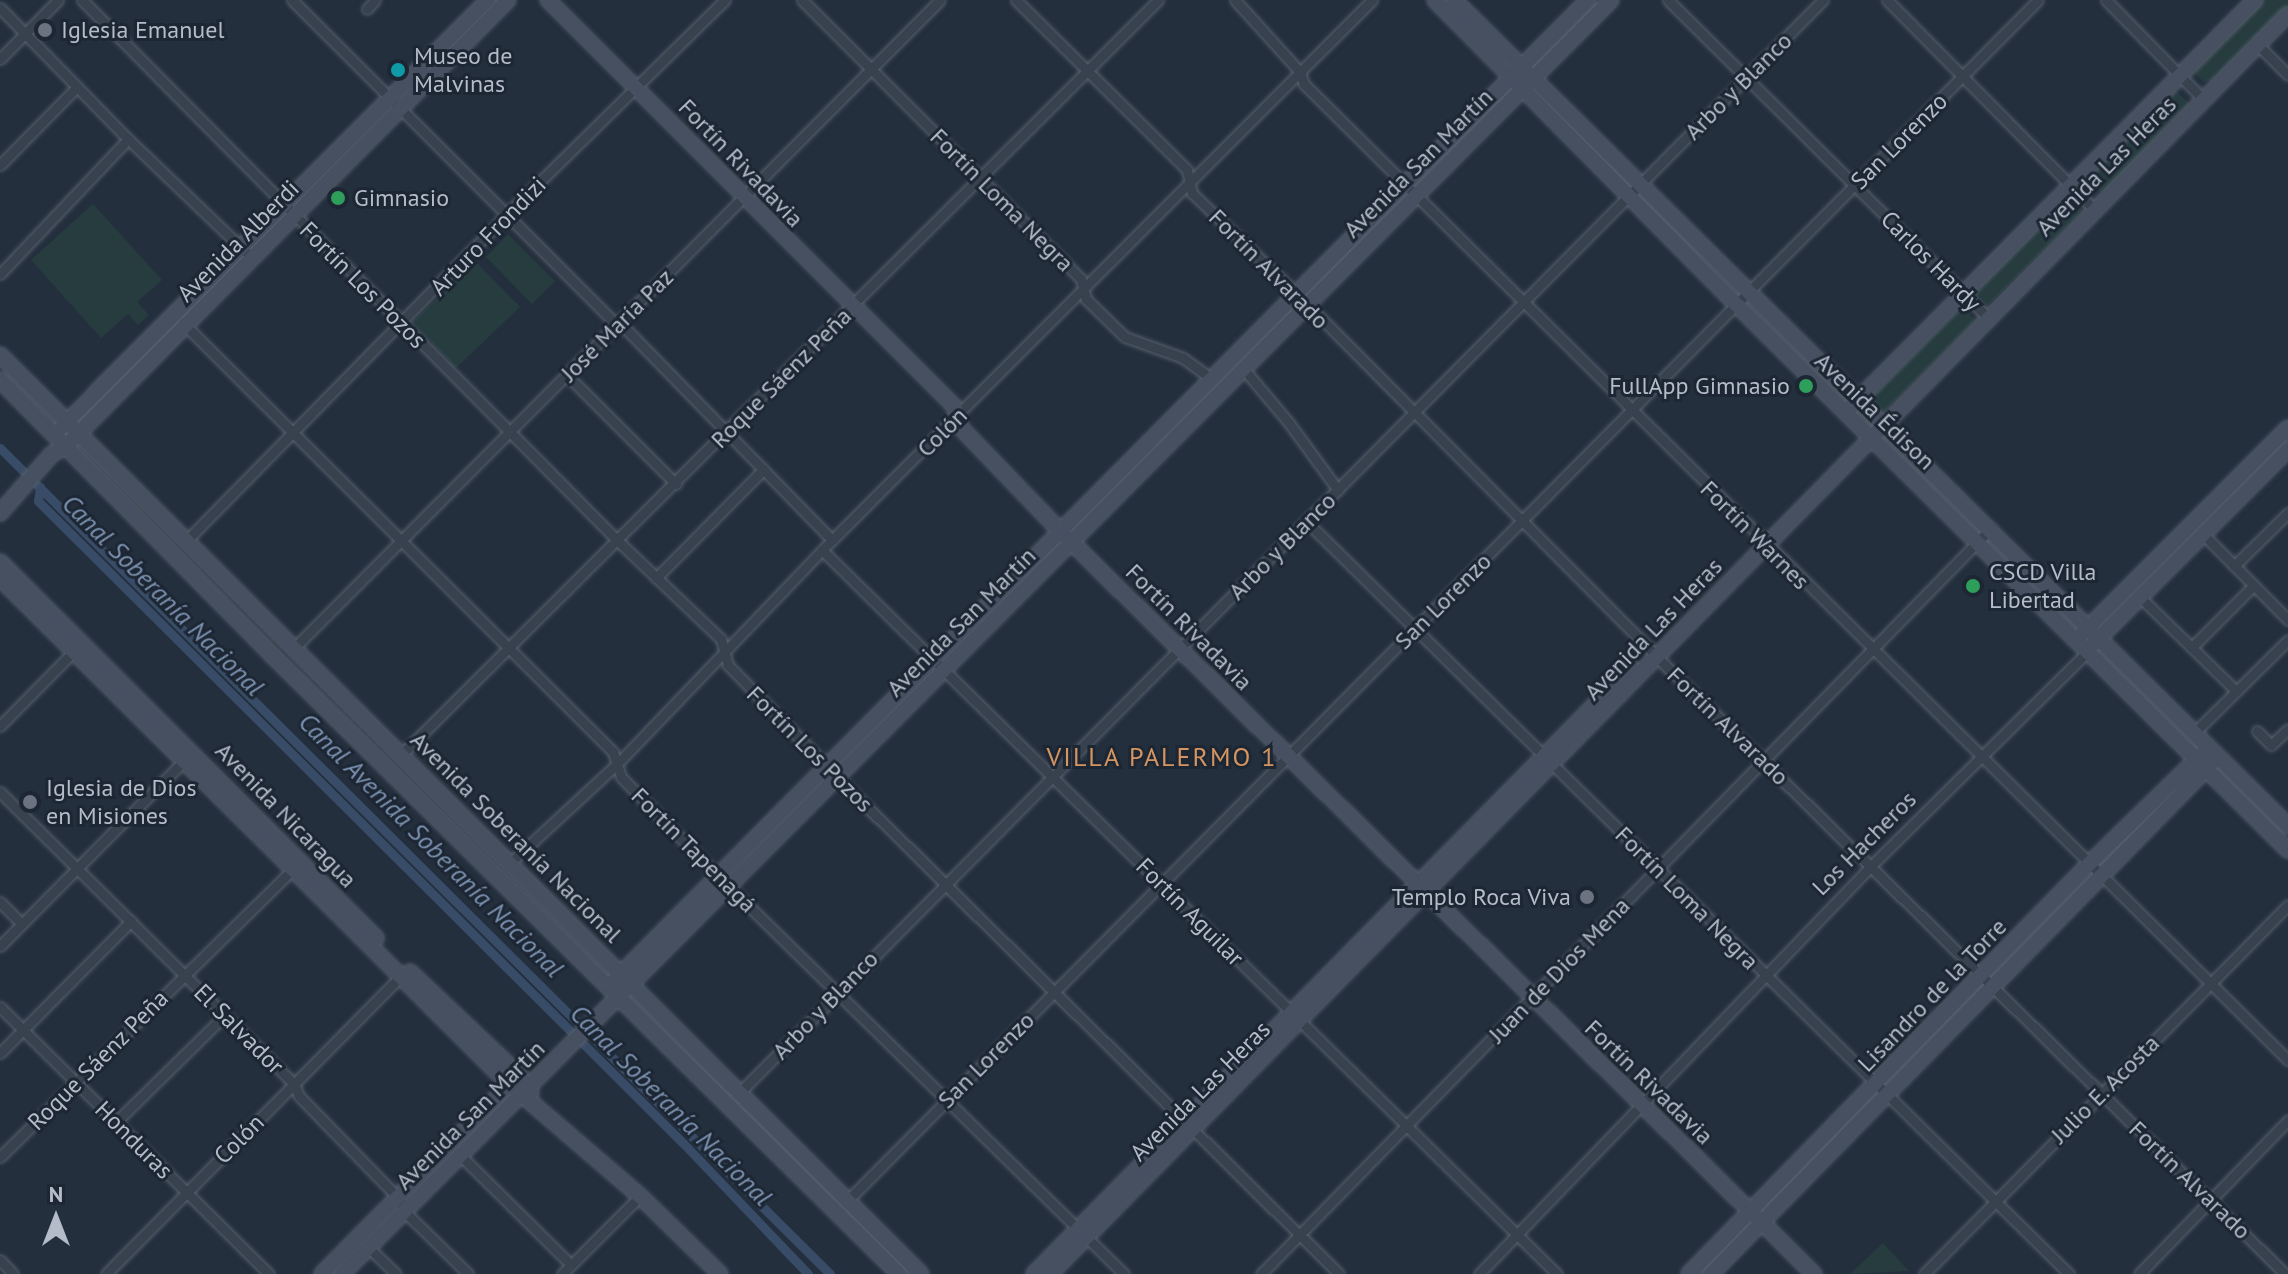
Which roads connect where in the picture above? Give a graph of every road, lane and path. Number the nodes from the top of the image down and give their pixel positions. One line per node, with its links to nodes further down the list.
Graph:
1 (58, 0): 28 (street)
2 (82, 0): 55 (street, Fortín Los Pozos)
3 (292, 0): 42 (street)
4 (375, 0): 26 (street)
5 (508, 0): 42 (main road, Avenida Alberdi)
6 (548, 0): 40 (main road, Fortín Rivadavia)
7 (725, 0): 40 (street, Arturo Frondizi)
8 (802, 0): 31 (street, Fortín Loma Negra)
9 (940, 0): 31 (street, José María Paz)
10 (1016, 0): 32 (street, Fortín Alvarado)
11 (1158, 0): 32 (street, Roque Sáenz Peña)
12 (1235, 0): 33 (street, Fortín Warnes)
13 (1372, 0): 33 (street, Colón)
14 (1435, 0): 37 (main road, Avenida Édison)
15 (1454, 0): 37 (main road, Avenida Édison)
16 (1588, 0): 37 (main road, Avenida San Martín)
17 (1611, 0): 37 (main road, Avenida San Martín)
18 (1668, 0): 38 (street, Carlos Hardy)
19 (1823, 0): 38 (street, Arbo y Blanco)
20 (1887, 0): 36 (street)
21 (2038, 0): 36 (street, San Lorenzo)
22 (2106, 0): 34 (street)
23 (2255, 0): 34 (main road, Avenida Las Heras)
24 (479, 3): 42 (main road, Avenida Alberdi)
25 (0, 8): 28 (street)
26 (367, 9)
27 (2288, 14): 29 (main road, Avenida Las Heras)
28 (25, 34): 30 (street); 39 (street)
29 (2258, 45): 35 (street); 41 (main road, Avenida Las Heras)
30 (0, 59)
31 (871, 70): 45 (street, Fortín Loma Negra); 53 (street, José María Paz)
32 (1087, 70): 45 (street, Roque Sáenz Peña); 46 (street, Fortín Alvarado)
33 (1300, 72): 46 (street, Colón); 48 (street, Fortín Warnes)
34 (2180, 74): 41 (street); 50 (main road, Avenida Las Heras)
35 (2288, 75)
36 (1964, 76): 49 (street, San Lorenzo); 50 (street)
37 (1522, 77): 47 (main road, Avenida Édison); 48 (main road, Avenida San Martín); 51 (main road, Avenida Édison); 52 (main road, Avenida San Martín)
38 (1747, 77): 47 (street, Arbo y Blanco); 49 (street, Carlos Hardy)
39 (77, 87): 43 (street); 44 (street)
40 (637, 88): 53 (main road, Fortín Rivadavia); 56 (street, Arturo Frondizi)
41 (2203, 99): 54 (main road, Avenida Las Heras)
42 (395, 103): 55 (main road, Avenida Alberdi); 56 (street)
43 (128, 139): 57 (street); 58 (street)
44 (0, 165)
45 (979, 176): 59 (street, Fortín Loma Negra); 65 (street, Roque Sáenz Peña)
46 (1189, 183): 59 (street, Colón); 61 (street, Fortín Alvarado)
47 (1640, 184): 51 (street, Arbo y Blanco); 60 (main road, Avenida Édison)
48 (1404, 185): 52 (street, Fortín Warnes); 61 (main road, Avenida San Martín)
49 (1855, 186): 60 (street, San Lorenzo); 62 (street, Carlos Hardy)
50 (2071, 186): 54 (street); 62 (main road, Avenida Las Heras)
51 (1629, 196): 63 (street, Arbo y Blanco); 66 (main road, Avenida Édison)
52 (1416, 197): 63 (street, Fortín Warnes); 64 (main road, Avenida San Martín)
53 (743, 199): 65 (main road, Fortín Rivadavia); 70 (street, José María Paz)
54 (2094, 209): 67 (main road, Avenida Las Heras)
55 (289, 210): 57 (main road, Avenida Alberdi); 69 (street, Fortín Los Pozos)
56 (508, 213): 69 (street, Arturo Frondizi); 70 (street)
57 (247, 253): 68 (main road, Avenida Alberdi)
58 (0, 274)
59 (1083, 289): 74 (street, Fortín Loma Negra); 80 (street, Colón)
60 (1751, 293): 66 (street, San Lorenzo); 76 (main road, Avenida Édison)
61 (1297, 294): 64 (street, Fortín Alvarado); 72 (main road, Avenida San Martín)
62 (1965, 296): 67 (street, Carlos Hardy); 76 (main road, Avenida Las Heras)
63 (1522, 304): 77 (street, Arbo y Blanco); 78 (street, Fortín Warnes)
64 (1308, 305): 72 (main road, Avenida San Martín); 77 (street, Fortín Alvarado)
65 (853, 306): 80 (main road, Fortín Rivadavia); 86 (street, Roque Sáenz Peña)
66 (1738, 306): 78 (street, San Lorenzo); 79 (main road, Avenida Édison)
67 (1988, 318): 81 (main road, Avenida Las Heras)
68 (180, 320): 82 (main road, Avenida Alberdi); 85 (street, Fortín Tapenagá)
69 (403, 324): 84 (street, Fortín Los Pozos); 85 (street, Arturo Frondizi)
70 (619, 324): 73 (street, José María Paz); 86 (street)
71 (0, 355): 82 (main road, Avenida Soberanía Nacional)
72 (1238, 363): 74 (main road, Avenida San Martín); 94 (street); 106 (main road, Avenida San Martín)
73 (567, 375): 84 (street, José María Paz); 93 (street)
74 (1211, 378): 100 (main road, Avenida San Martín)
75 (0, 380): 87 (main road, Avenida Soberanía Nacional)
76 (1859, 400): 79 (main road, Avenida Las Heras); 81 (main road, Avenida Édison)
77 (1412, 412): 94 (street, Arbo y Blanco); 98 (street, Fortín Alvarado)
78 (1631, 412): 98 (street, San Lorenzo); 107 (street, Fortín Warnes)
79 (1846, 413): 88 (main road, Avenida Édison)
80 (957, 417): 100 (main road, Fortín Rivadavia); 102 (street, Colón)
81 (1883, 424): 88 (main road, Avenida Las Heras); 99 (main road, Avenida Édison)
82 (72, 428): 87 (main road, Avenida Alberdi); 89 (main road, Avenida Alberdi); 105 (main road, Avenida Soberanía Nacional)
83 (2288, 428): 101 (main road, Los Hacheros)
84 (510, 431): 103 (street, José María Paz); 104 (street, Fortín Los Pozos)
85 (293, 432): 103 (street, Fortín Tapenagá); 105 (street, Arturo Frondizi)
86 (727, 433): 92 (street); 93 (street, Roque Sáenz Peña)
87 (55, 434): 89 (main road, Avenida Soberanía Nacional); 91 (main road)
88 (1869, 436): 107 (main road, Avenida Las Heras); 108 (main road, Avenida Édison)
89 (66, 446): 91 (main road, Avenida Alberdi); 175 (main road, Avenida Soberanía Nacional)
90 (2288, 450): 101 (main road, Los Hacheros)
91 (52, 454): 95 (main road, Avenida Alberdi)
92 (764, 469): 102 (street); 113 (street)
93 (676, 484): 104 (street, Roque Sáenz Peña)
94 (1338, 490): 97 (street, Arbo y Blanco)
95 (0, 513)
96 (2288, 513): 111 (street)
97 (1307, 522): 119 (street, Fortín Loma Negra); 127 (street, Arbo y Blanco)
98 (1521, 522): 119 (street, San Lorenzo); 130 (street, Fortín Alvarado)
99 (1991, 528): 108 (street, Juan de Dios Mena); 120 (main road, Avenida Édison)
100 (1059, 530): 106 (main road, Fortín Rivadavia); 132 (main road, Avenida San Martín)
101 (2198, 530): 111 (street); 115 (main road, Los Hacheros)
102 (832, 540): 109 (street, Colón)
103 (401, 541): 125 (street, Fortín Tapenagá); 126 (street, José María Paz)
104 (618, 541): 113 (street, Fortín Los Pozos); 125 (street, Roque Sáenz Peña)
105 (185, 542): 126 (main road, Avenida Soberanía Nacional)
106 (1072, 542): 127 (main road, Fortín Rivadavia); 132 (main road, Avenida San Martín)
107 (1762, 542): 128 (street, Fortín Warnes); 130 (main road, Avenida Las Heras)
108 (1978, 542): 121 (main road, Avenida Édison); 128 (street, Juan de Dios Mena)
109 (822, 550): 131 (street, Colón); 132 (street, Fortín Aguilar)
110 (0, 562): 123 (main road, Avenida Nicaragua)
111 (2234, 566): 114 (street)
112 (0, 578): 123 (main road, Avenida Nicaragua)
113 (656, 578): 131 (street, Fortín Los Pozos)
114 (2253, 586): 117 (street); 124 (street)
115 (2136, 592): 120 (main road, Los Hacheros); 124 (street)
116 (2288, 604): 117 (street)
117 (2280, 612): 118 (street)
118 (2288, 620)
119 (1417, 626): 141 (street, San Lorenzo); 144 (street, Fortín Loma Negra)
120 (2094, 634): 121 (main road); 129 (main road, Los Hacheros); 137 (main road, Avenida Édison)
121 (2077, 639): 129 (main road, Avenida Édison)
122 (2288, 640): 133 (street)
123 (78, 647): 134 (street); 140 (main road, Avenida Nicaragua)
124 (2192, 647): 133 (street)
125 (509, 648): 139 (street, Roque Sáenz Peña); 145 (street, Fortín Tapenagá)
126 (293, 649): 139 (main road, Avenida Soberanía Nacional)
127 (1179, 649): 141 (main road, Fortín Rivadavia); 148 (street, Arbo y Blanco)
128 (1872, 650): 142 (street, Fortín Warnes); 143 (street, Juan de Dios Mena)
129 (2088, 651): 142 (street, Los Hacheros); 146 (main road, Avenida Édison)
130 (1653, 652): 143 (street, Fortín Alvarado); 144 (main road, Avenida Las Heras)
131 (724, 653): 145 (street, Colón); 147 (street, Fortín Los Pozos)
132 (940, 663): 147 (main road, Avenida San Martín); 148 (street, Fortín Aguilar)
133 (2235, 690): 137 (street)
134 (0, 726)
135 (2288, 729): 136 (street)
136 (2257, 731)
137 (2194, 733): 138 (main road, Avenida Édison)
138 (2214, 752): 146 (main road, Lisandro de la Torre); 150 (main road, Avenida Édison)
139 (402, 754): 152 (main road, Avenida Soberanía Nacional)
140 (189, 756): 154 (main road, Avenida Nicaragua); 156 (street)
141 (1289, 756): 161 (street, San Lorenzo); 162 (main road, Fortín Rivadavia)
142 (1981, 757): 153 (street, Fortín Warnes); 155 (street, Los Hacheros)
143 (1763, 759): 155 (street, Fortín Alvarado); 157 (street, Juan de Dios Mena)
144 (1549, 761): 157 (street, Fortín Loma Negra); 162 (main road, Avenida Las Heras)
145 (617, 764): 152 (street, Colón); 159 (street, Fortín Tapenagá)
146 (2202, 764): 151 (main road, Avenida Édison); 153 (main road, Lisandro de la Torre); 158 (main road, Lisandro de la Torre)
147 (833, 772): 159 (main road, Avenida San Martín); 160 (street, Fortín Los Pozos)
148 (1052, 775): 160 (street, Arbo y Blanco); 161 (street, Fortín Aguilar)
149 (0, 792): 156 (street, El Salvador)
150 (2288, 826)
151 (2288, 850)
152 (511, 862): 172 (main road, Avenida Soberanía Nacional)
153 (2088, 865): 158 (street, Fortín Warnes); 170 (main road, Lisandro de la Torre)
154 (296, 866): 168 (main road, Avenida Nicaragua); 169 (street, Roque Sáenz Peña)
155 (1871, 866): 170 (street, Fortín Alvarado); 171 (street, Los Hacheros)
156 (77, 868): 165 (street, El Salvador); 166 (street)
157 (1658, 869): 171 (street, Fortín Loma Negra); 178 (street, Juan de Dios Mena)
158 (2102, 877): 173 (street, Fortín Warnes); 174 (main road, Lisandro de la Torre)
159 (724, 881): 172 (main road, Avenida San Martín); 177 (street, Fortín Tapenagá)
160 (944, 883): 176 (street, Fortín Los Pozos); 177 (street, Arbo y Blanco)
161 (1161, 883): 176 (street, San Lorenzo); 181 (street, Fortín Aguilar)
162 (1421, 888): 178 (main road, Fortín Rivadavia); 181 (main road, Avenida Las Heras)
163 (0, 902): 166 (street)
164 (2288, 905): 173 (street, Julio E. Acosta)
165 (131, 921): 169 (street, El Salvador); 182 (street)
166 (22, 924): 167 (street)
167 (0, 946)
168 (404, 973): 186 (street, Colón); 188 (main road, Avenida Nicaragua)
169 (185, 974): 180 (street, El Salvador); 185 (street, Roque Sáenz Peña)
170 (1982, 975): 174 (street, Fortín Alvarado); 187 (main road, Lisandro de la Torre)
171 (1764, 976): 187 (street, Fortín Loma Negra); 193 (street, Los Hacheros)
172 (627, 978): 175 (main road, Avenida San Martín); 189 (main road, Avenida Soberanía Nacional)
173 (2211, 983): 184 (street, Fortín Warnes); 190 (street, Julio E. Acosta)
174 (1994, 987): 190 (street, Fortín Alvarado); 191 (main road, Lisandro de la Torre)
175 (615, 991): 188 (main road, Avenida San Martín); 198 (main road, Avenida Soberanía Nacional)
176 (1056, 991): 192 (street, San Lorenzo); 197 (street, Fortín Los Pozos)
177 (836, 993): 189 (street, Arbo y Blanco); 192 (street, Fortín Tapenagá)
178 (1532, 999): 193 (main road, Fortín Rivadavia); 196 (street, Juan de Dios Mena)
179 (0, 1007): 182 (street, Honduras)
180 (225, 1015): 186 (street, El Salvador); 195 (street)
181 (1296, 1017): 196 (street, Fortín Aguilar); 197 (main road, Avenida Las Heras)
182 (23, 1030): 183 (street); 185 (street, Honduras)
183 (0, 1053)
184 (2288, 1060)
185 (75, 1082): 195 (street, Honduras); 200 (street, Roque Sáenz Peña)
186 (294, 1084): 202 (street, Colón); 207 (street, El Salvador)
187 (1876, 1084): 191 (street, Fortín Loma Negra); 208 (main road, Lisandro de la Torre)
188 (522, 1088): 199 (main road, Avenida San Martín); 203 (main road, Avenida Nicaragua)
189 (740, 1092): 201 (main road, Avenida Soberanía Nacional)
190 (2101, 1092): 204 (street, Fortín Alvarado); 206 (street, Julio E. Acosta)
191 (1888, 1095): 206 (street, Fortín Loma Negra); 209 (main road, Lisandro de la Torre)
192 (947, 1099): 205 (street, San Lorenzo); 210 (street, Fortín Tapenagá)
193 (1642, 1105): 208 (main road, Fortín Rivadavia); 211 (street, Los Hacheros)
194 (2288, 1120): 204 (street)
195 (117, 1121): 202 (street, Honduras)
196 (1407, 1124): 211 (street, Fortín Aguilar); 212 (street, Juan de Dios Mena)
197 (1189, 1125): 210 (main road, Avenida Las Heras); 212 (street, Fortín Los Pozos)
198 (763, 1139): 201 (main road); 225 (main road, Avenida Soberanía Nacional)
199 (455, 1150): 207 (main road, Avenida San Martín); 215 (street)
200 (0, 1157)
201 (835, 1189): 205 (main road, Avenida Soberanía Nacional)
202 (186, 1192): 217 (street, Colón); 218 (street, Honduras)
203 (640, 1196): 215 (street); 224 (main road, Avenida Nicaragua)
204 (2210, 1199): 239 (street); 240 (street, Fortín Alvarado)
205 (847, 1201): 226 (main road, Avenida Soberanía Nacional)
206 (1996, 1202): 237 (street, Julio E. Acosta); 238 (street, Fortín Loma Negra)
207 (402, 1205): 213 (main road, Avenida San Martín); 222 (street, El Salvador)
208 (1750, 1211): 209 (main road, Fortín Rivadavia); 234 (main road, Lisandro de la Torre)
209 (1763, 1223): 235 (main road, Lisandro de la Torre); 236 (main road, Fortín Rivadavia)
210 (1083, 1232): 227 (main road, Avenida Las Heras); 228 (main road, Avenida Las Heras); 229 (street, Fortín Tapenagá)
211 (1518, 1235): 232 (street, Los Hacheros); 233 (street, Fortín Aguilar)
212 (1298, 1236): 230 (street, Juan de Dios Mena); 231 (street, Fortín Los Pozos)
213 (363, 1243): 219 (main road, Avenida San Martín); 220 (main road, Avenida San Martín); 221 (street)
214 (0, 1260): 216 (street)
215 (571, 1265): 223 (street)
216 (13, 1274)
217 (106, 1274)
218 (269, 1274)
219 (322, 1274)
220 (342, 1274)
221 (396, 1274)
222 (468, 1274)
223 (562, 1274)
224 (720, 1274)
225 (899, 1274)
226 (921, 1274)
227 (1034, 1274)
228 (1050, 1274)
229 (1124, 1274)
230 (1261, 1274)
231 (1339, 1274)
232 (1479, 1274)
233 (1557, 1274)
234 (1689, 1274)
235 (1711, 1274)
236 (1814, 1274)
237 (1924, 1274)
238 (2069, 1274)
239 (2139, 1274)
240 (2285, 1274)

